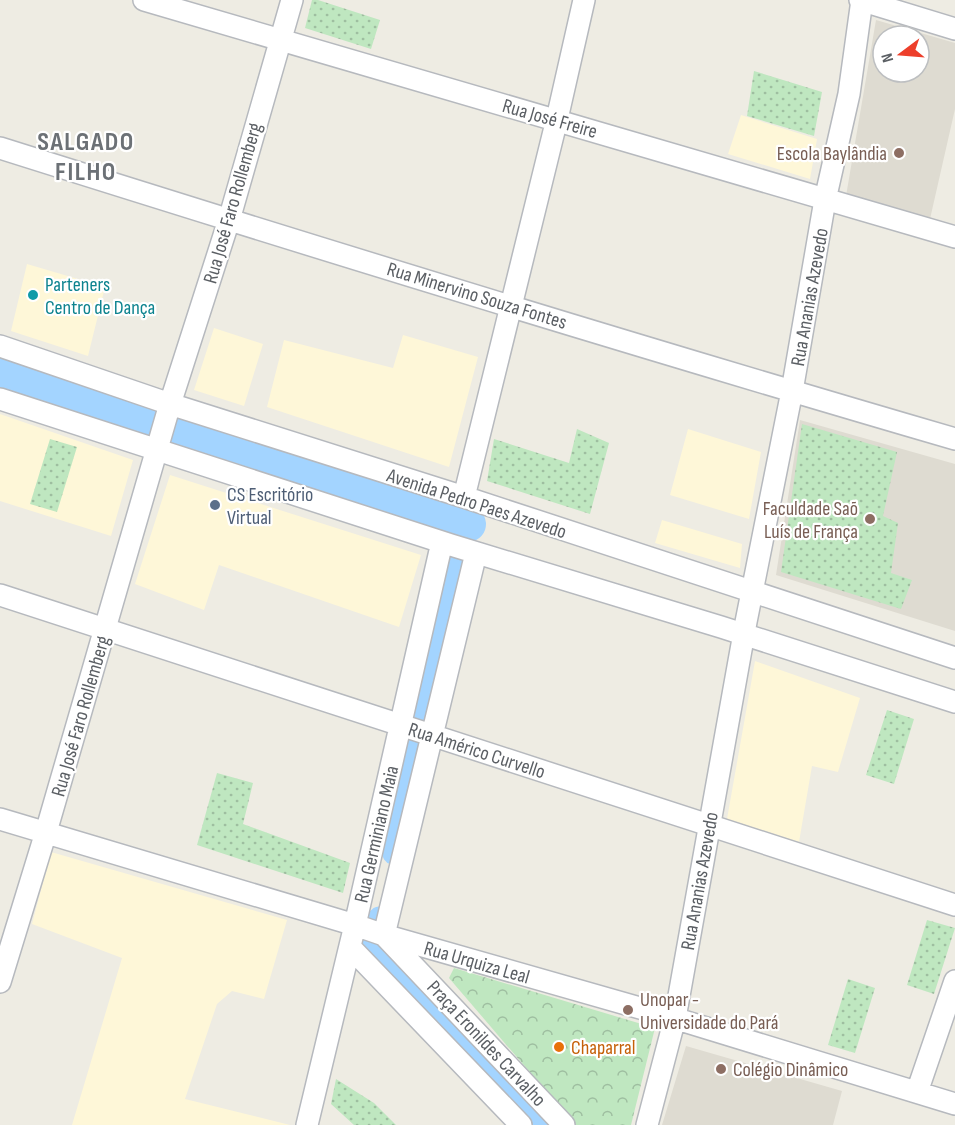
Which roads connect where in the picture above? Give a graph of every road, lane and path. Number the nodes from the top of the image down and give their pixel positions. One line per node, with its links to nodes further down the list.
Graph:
1 (144, 0): 6 (street, Rua José Freire)
2 (291, 0): 6 (street, Rua José Faro Rollemberg)
3 (584, 0): 7 (street)
4 (861, 0): 5 (street); 9 (street, Rua Ananias Azevedo)
5 (955, 28)
6 (279, 39): 7 (street, Rua José Freire); 10 (street, Rua José Faro Rollemberg)
7 (557, 120): 9 (street, Rua José Freire); 12 (street)
8 (0, 148): 10 (street, Rua Minervino Souza Fontes)
9 (825, 200): 11 (street, Rua José Freire); 14 (street, Rua Ananias Azevedo)
10 (229, 220): 12 (street, Rua Minervino Souza Fontes); 16 (street, Rua José Faro Rollemberg)
11 (955, 237)
12 (511, 305): 14 (street, Rua Minervino Souza Fontes); 19 (street)
13 (0, 346): 16 (street, Avenida Pedro Paes Azevedo)
14 (792, 391): 17 (street, Rua Minervino Souza Fontes); 22 (street, Rua Ananias Azevedo)
15 (0, 399): 18 (street)
16 (168, 411): 18 (street, Rua José Faro Rollemberg); 19 (street, Avenida Pedro Paes Azevedo)
17 (955, 439)
18 (160, 444): 20 (street); 24 (street, Rua José Faro Rollemberg)
19 (464, 497): 22 (street, Avenida Pedro Paes Azevedo)
20 (446, 544): 21 (street); 28 (street, Rua Germiniano Maia)
21 (476, 553): 25 (street); 29 (street, Rua Germiniano Maia)
22 (753, 593): 25 (street, Rua Ananias Azevedo); 26 (street, Avenida Pedro Paes Azevedo)
23 (0, 595): 24 (street, Rua Américo Curvello)
24 (105, 628): 28 (street, Rua Américo Curvello); 32 (street, Rua José Faro Rollemberg)
25 (744, 635): 27 (street); 31 (street, Rua Ananias Azevedo)
26 (955, 658)
27 (955, 702)
28 (401, 726): 29 (street, Rua Américo Curvello); 34 (street, Rua Germiniano Maia)
29 (433, 736): 31 (street, Rua Américo Curvello); 35 (street, Rua Germiniano Maia)
30 (0, 819): 32 (street, Rua Urquiza Leal)
31 (709, 825): 33 (street, Rua Américo Curvello); 39 (street, Rua Ananias Azevedo)
32 (46, 832): 34 (street, Rua Urquiza Leal); 38 (street, Rua José Faro Rollemberg)
33 (955, 905)
34 (356, 925): 35 (street, Rua Urquiza Leal); 36 (street, Rua Germiniano Maia)
35 (384, 935): 39 (street, Rua Urquiza Leal); 44 (street, Praça Eronildes Carvalho)
36 (350, 947): 42 (street, Rua Germiniano Maia); 43 (street, Praça Eronildes Carvalho)
37 (955, 981): 40 (street)
38 (0, 982)
39 (675, 1018): 40 (street, Rua Urquiza Leal); 45 (street, Rua Ananias Azevedo)
40 (917, 1092): 41 (street, Rua Urquiza Leal)
41 (955, 1104)
42 (307, 1125)
43 (521, 1125)
44 (564, 1125)
45 (647, 1125)

